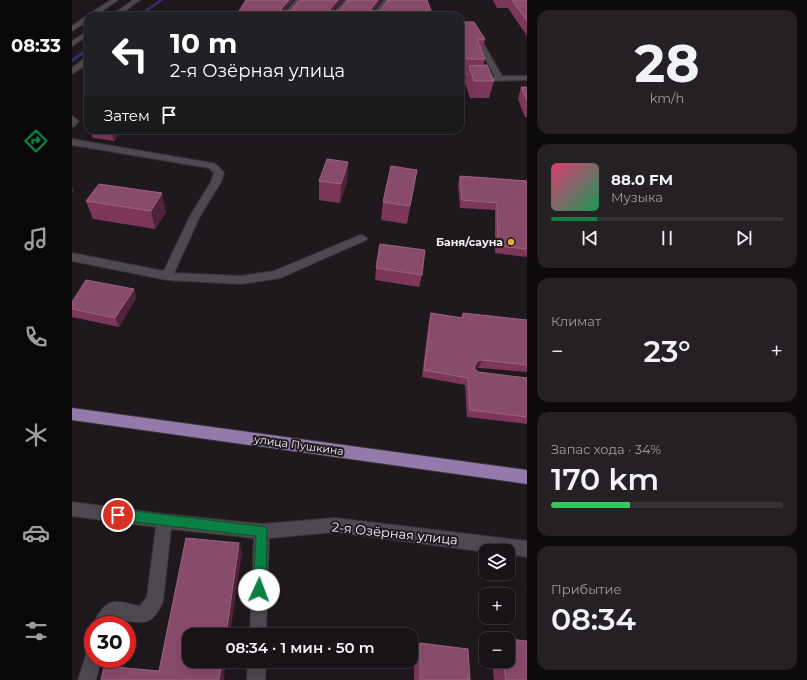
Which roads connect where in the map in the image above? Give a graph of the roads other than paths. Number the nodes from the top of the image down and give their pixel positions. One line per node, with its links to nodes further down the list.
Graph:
1 (115, 0): 6 (street)
2 (137, 0): 7 (street)
3 (300, 0): 8 (street)
4 (348, 0): 9 (street)
5 (387, 0): 10 (street)
6 (97, 12)
7 (120, 12)
8 (288, 12)
9 (338, 12)
10 (378, 12)
11 (84, 21): 12 (street)
12 (72, 29)
13 (464, 32): 19 (street)
14 (84, 36): 15 (street)
15 (72, 44)
16 (84, 63): 17 (street)
17 (72, 72)
18 (527, 78): 19 (street)
19 (500, 79): 20 (street)
20 (464, 80)
21 (72, 119): 22 (street)
22 (72, 124)
23 (72, 142): 26 (street)
24 (362, 238): 26 (street)
25 (72, 257): 26 (street)
26 (167, 276)
27 (72, 414): 28 (main road, улица Пушкина)
28 (527, 477)
29 (72, 509): 30 (street, 2-я Озёрная улица)
30 (164, 521): 31 (street, 2-я Озёрная улица); 33 (street)
31 (262, 531): 32 (street, 2-я Озёрная улица); 34 (street)
32 (527, 549)
33 (107, 616)
34 (258, 628)
35 (91, 668): 37 (street)
36 (257, 668): 38 (street)
37 (88, 680)
38 (256, 680)

